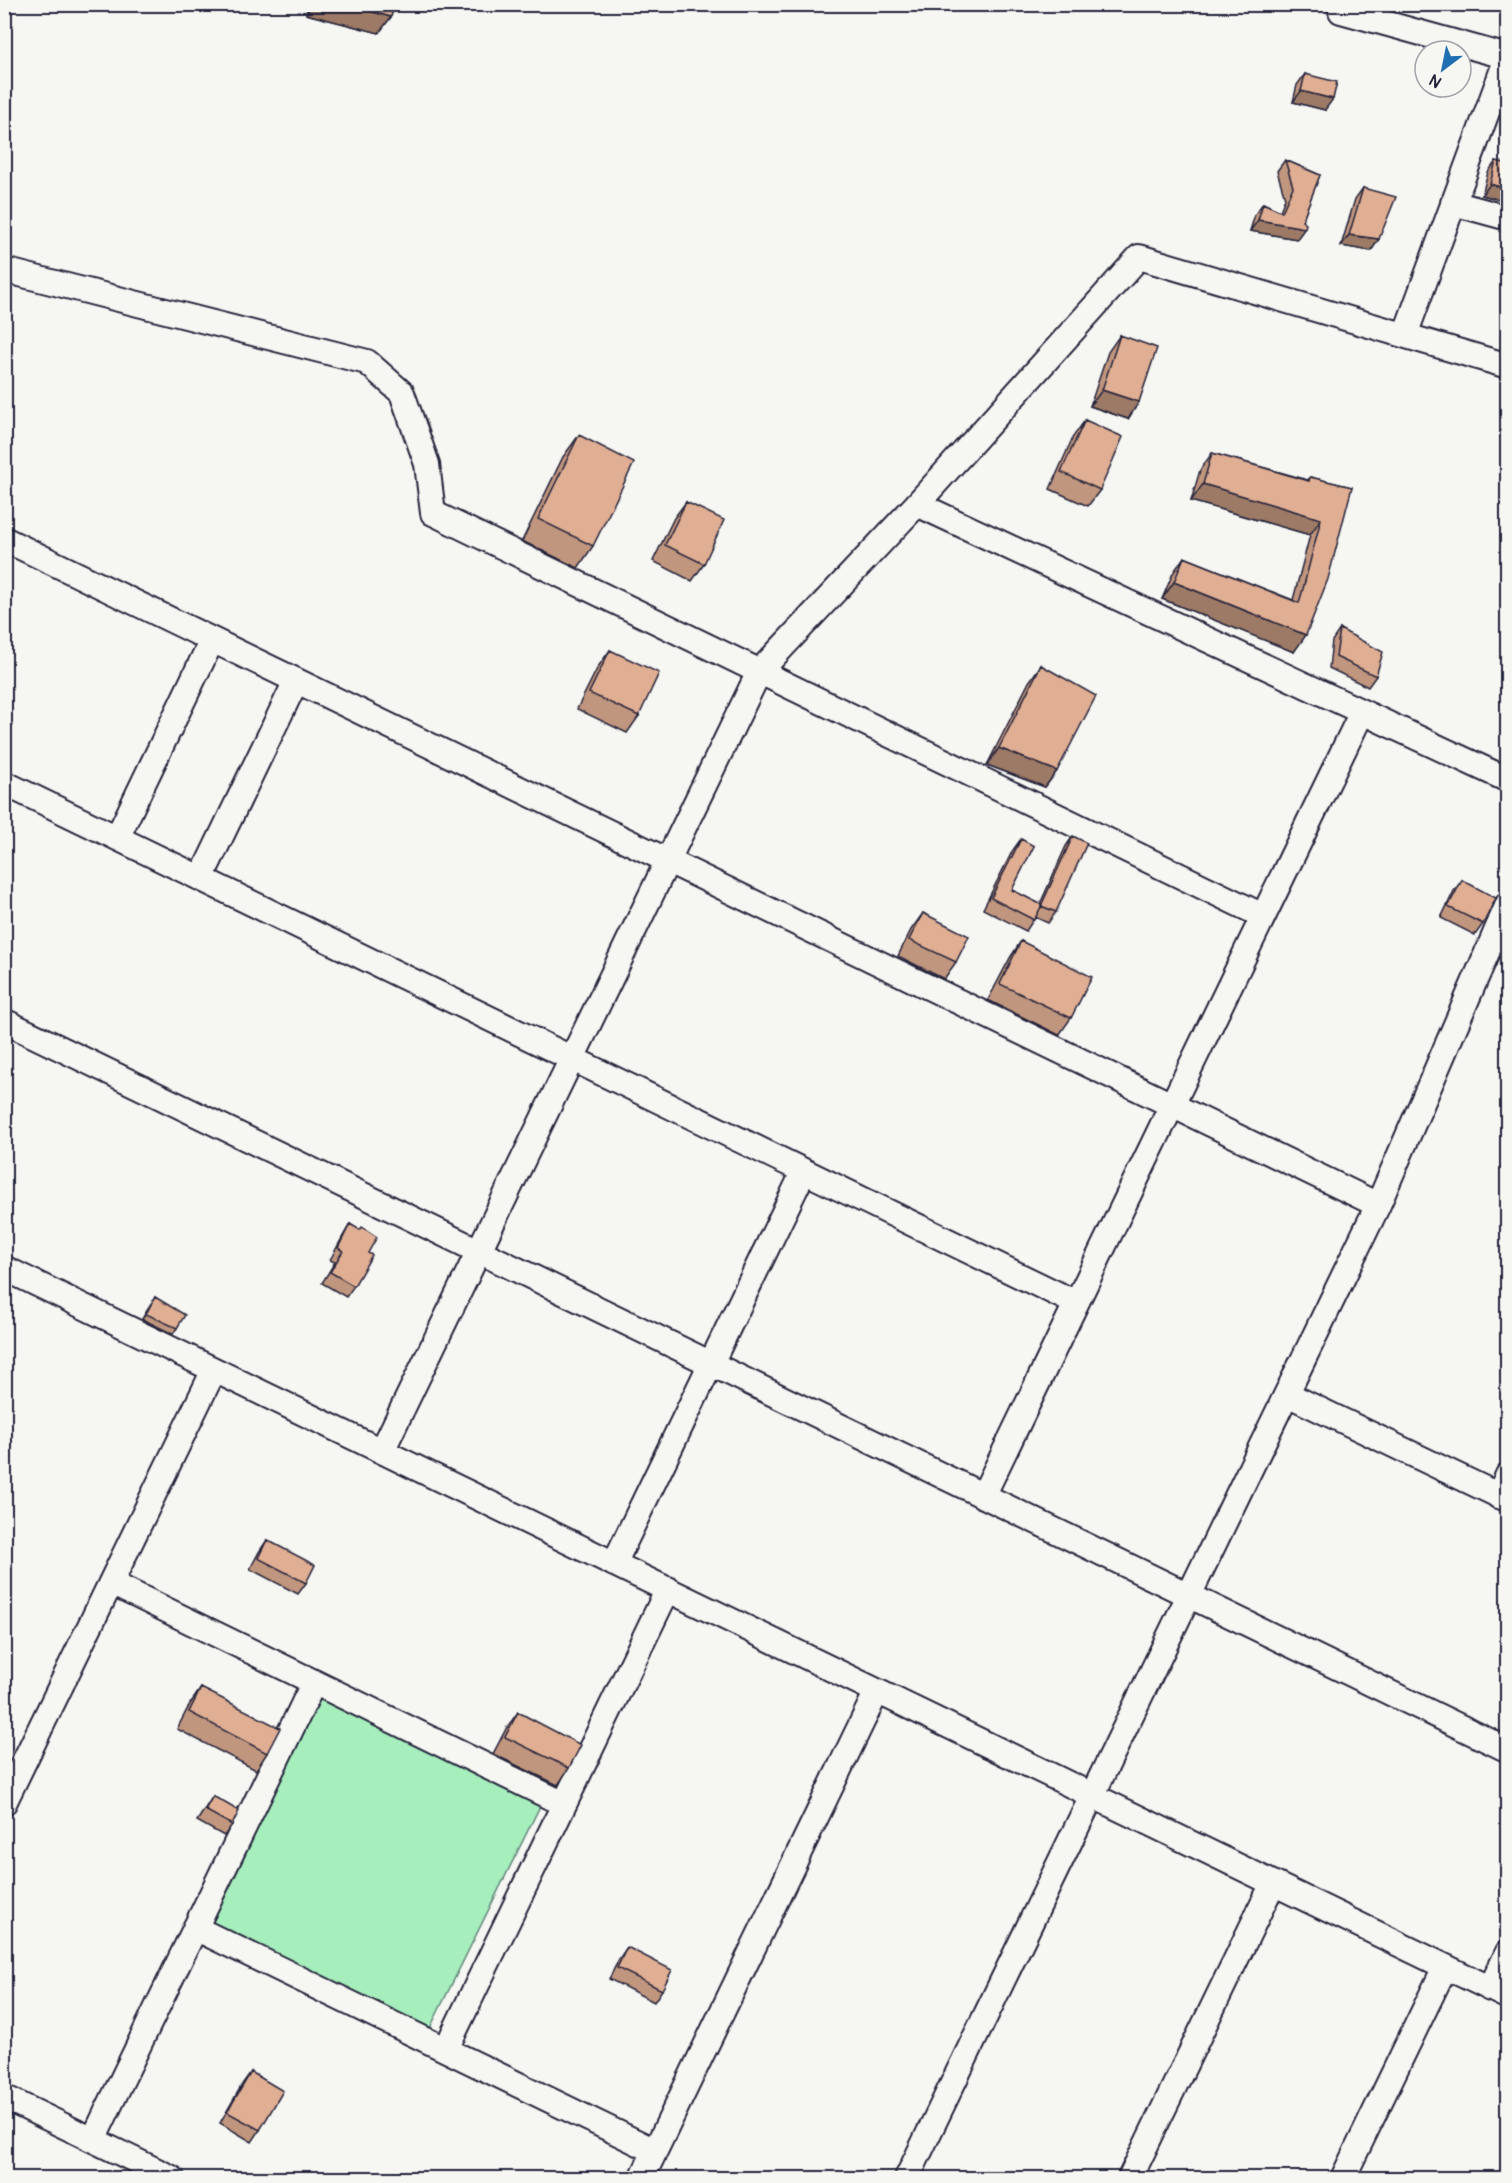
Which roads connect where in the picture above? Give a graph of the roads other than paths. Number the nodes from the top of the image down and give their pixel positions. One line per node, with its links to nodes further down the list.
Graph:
1 (1341, 11): 2 (street)
2 (1507, 57): 3 (street)
3 (1453, 203): 4 (street); 6 (street)
4 (1508, 218)
5 (4, 270): 11 (street)
6 (1405, 335): 7 (street); 8 (street)
7 (1508, 366)
8 (917, 504): 11 (street); 13 (street)
9 (4, 539): 10 (street)
10 (212, 640): 12 (street); 16 (street)
11 (759, 672): 17 (street); 20 (street)
12 (296, 681): 17 (street); 18 (street)
13 (1362, 712): 14 (street); 20 (street)
14 (1508, 780)
15 (4, 783): 16 (street)
16 (117, 838): 18 (street)
17 (668, 861): 22 (street); 23 (street)
18 (201, 878): 22 (street)
19 (1508, 904): 25 (street)
20 (1263, 916): 23 (street)
21 (4, 1021): 26 (street)
22 (572, 1059): 24 (street); 26 (street)
23 (1172, 1105): 25 (street); 28 (street)
24 (804, 1171): 28 (street); 29 (street)
25 (1378, 1205): 31 (street)
26 (479, 1251): 29 (street); 32 (street)
27 (7, 1275): 30 (street)
28 (1076, 1303): 34 (street)
29 (711, 1364): 34 (street); 35 (street)
30 (214, 1370): 32 (street); 36 (street)
31 (1287, 1394): 33 (street); 38 (street)
32 (382, 1451): 35 (street)
33 (1504, 1490)
34 (983, 1496): 38 (street)
35 (615, 1564): 37 (street)
36 (111, 1583): 39 (street); 43 (street)
37 (668, 1589): 40 (street); 44 (street)
38 (1189, 1596): 41 (street); 42 (street)
39 (314, 1682): 44 (street); 46 (street)
40 (877, 1691): 42 (street); 53 (street)
41 (1508, 1750)
42 (1093, 1796): 45 (street); 56 (street)
43 (4, 1803)
44 (564, 1804): 50 (street)
45 (1273, 1883): 48 (street); 57 (street)
46 (195, 1928): 50 (street); 52 (street)
47 (1508, 1952): 49 (street)
48 (1445, 1967): 49 (street); 58 (street)
49 (1499, 1993)
50 (446, 2049): 53 (street)
51 (4, 2097): 52 (street)
52 (93, 2140): 54 (street)
53 (655, 2151): 55 (street)
54 (172, 2178)
55 (642, 2178)
56 (908, 2178)
57 (1130, 2178)
58 (1343, 2178)

